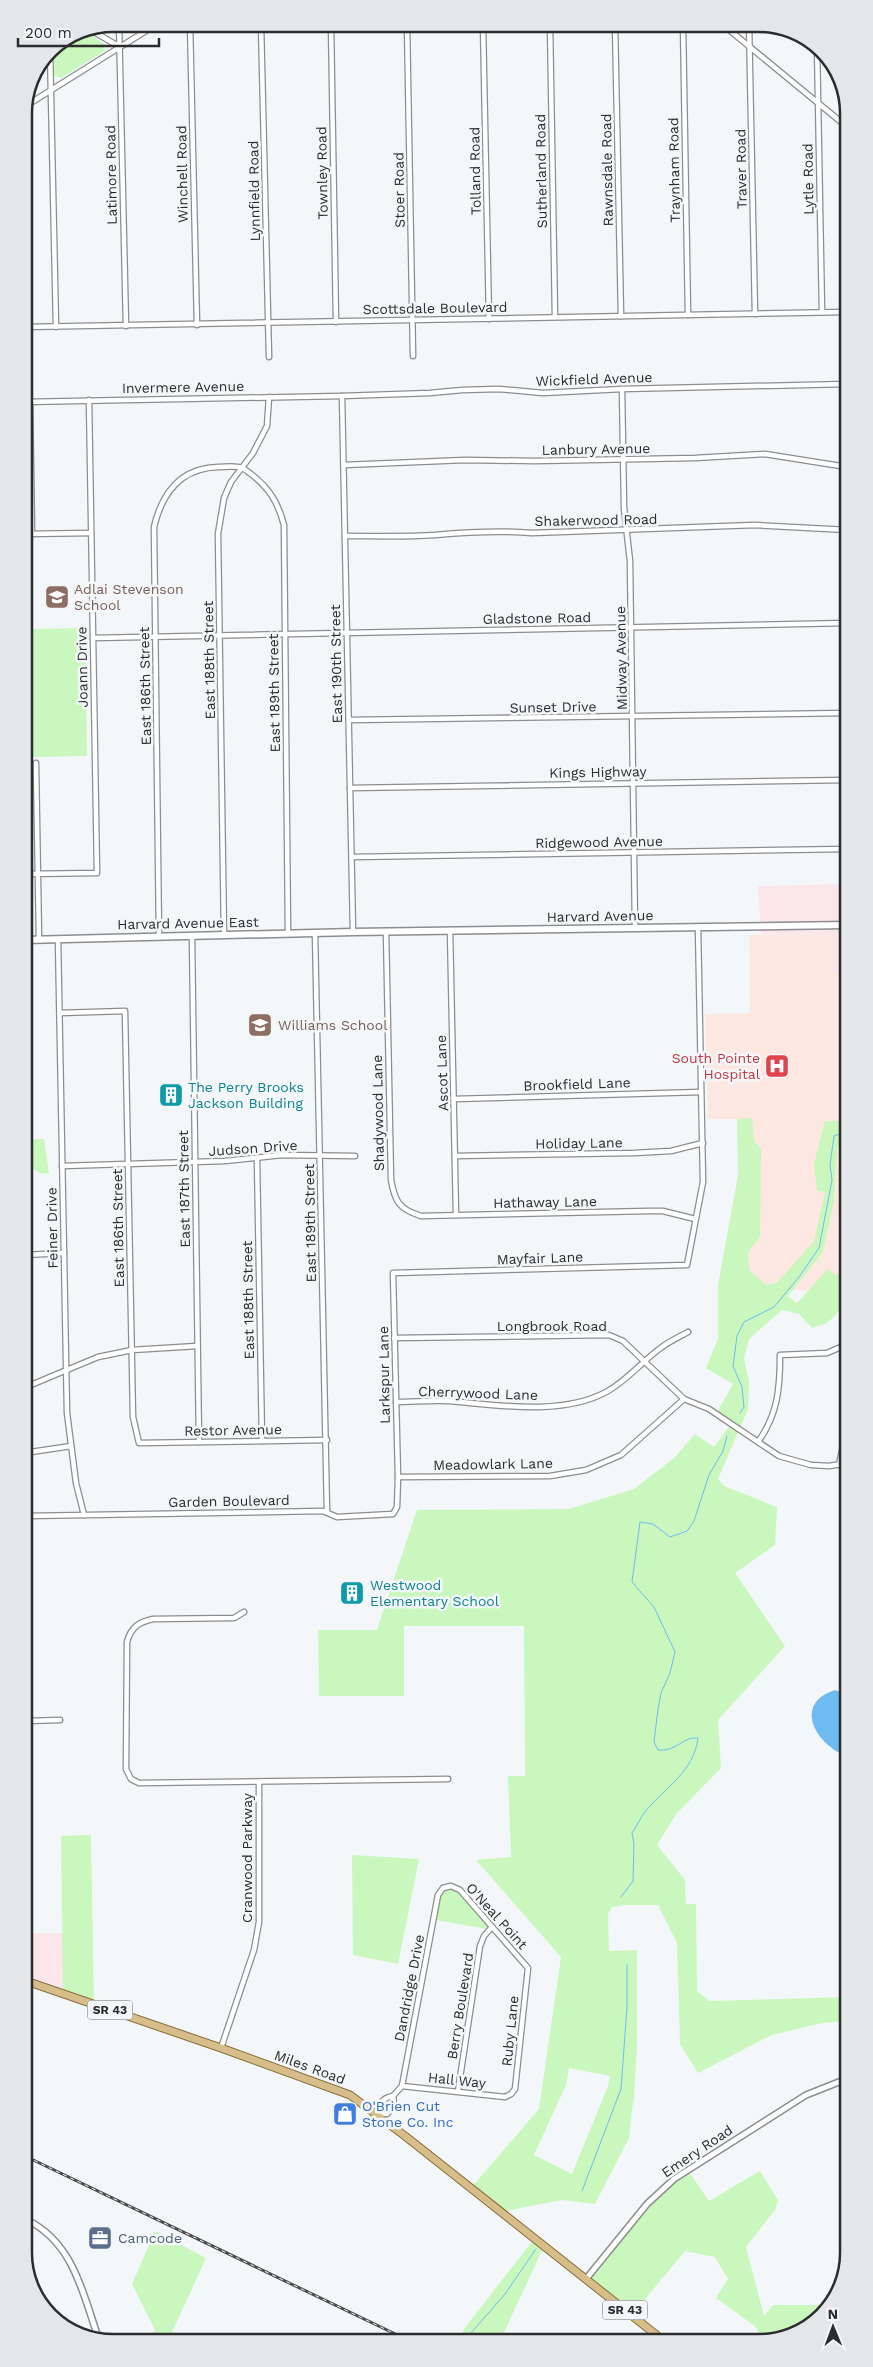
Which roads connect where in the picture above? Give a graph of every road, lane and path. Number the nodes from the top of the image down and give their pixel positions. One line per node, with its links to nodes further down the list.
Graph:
1 (119, 32): 14 (street, Latimore Road)
2 (144, 32): 14 (street)
3 (190, 32): 32 (street, Winchell Road)
4 (261, 32): 31 (street, Lynnfield Road)
5 (331, 32): 30 (street, Townley Road)
6 (407, 32): 29 (street, Stoer Road)
7 (483, 33): 28 (street, Tolland Road)
8 (550, 33): 27 (street, Sutherland Road)
9 (615, 33): 26 (street, Rawnsdale Road)
10 (683, 33): 25 (street, Traynham Road)
11 (733, 33): 15 (street)
12 (750, 33): 15 (street, Traver Road)
13 (99, 34): 14 (street)
14 (120, 47): 18 (street); 33 (street, Latimore Road)
15 (750, 47): 20 (street); 24 (street, Traver Road)
16 (817, 57): 20 (street, Lytle Road)
17 (50, 63): 18 (street)
18 (51, 91): 19 (street); 35 (street)
19 (34, 102)
20 (818, 102): 21 (street); 22 (street, Lytle Road)
21 (840, 121)
22 (822, 312): 23 (street, Scottsdale Boulevard); 24 (street, Scottsdale Boulevard)
23 (840, 312)
24 (755, 314): 25 (street, Scottsdale Boulevard)
25 (688, 315): 26 (street, Scottsdale Boulevard)
26 (621, 316): 27 (street, Scottsdale Boulevard)
27 (555, 317): 28 (street, Scottsdale Boulevard)
28 (489, 318): 29 (street, Scottsdale Boulevard)
29 (412, 321): 30 (street, Scottsdale Boulevard); 36 (street, Stoer Road)
30 (336, 322): 31 (street, Scottsdale Boulevard)
31 (268, 324): 32 (street, Scottsdale Boulevard); 37 (street, Lynnfield Road)
32 (197, 325): 33 (street, Scottsdale Boulevard)
33 (126, 326): 35 (street, Scottsdale Boulevard)
34 (33, 327): 35 (street, Scottsdale Boulevard)
35 (56, 327)
36 (413, 356)
37 (269, 357)
38 (840, 384): 39 (street, Wickfield Avenue)
39 (622, 389): 40 (street, Wickfield Avenue); 44 (street, Midway Avenue)
40 (342, 396): 41 (street, Invermere Avenue); 45 (street, East 190th Street)
41 (269, 397): 42 (street, Invermere Avenue); 47 (street, East 188th Street)
42 (89, 400): 43 (street, Invermere Avenue); 50 (street, Joann Drive)
43 (33, 402)
44 (623, 460): 45 (street, Lanbury Avenue); 46 (street, Lanbury Avenue); 48 (street, Midway Avenue)
45 (344, 465): 52 (street, East 190th Street)
46 (840, 466)
47 (242, 468): 56 (street, East 189th Street); 57 (street, East 188th Street); 58 (street, East 186th Street)
48 (627, 530): 49 (street, Shakerwood Road); 52 (street, Shakerwood Road); 54 (street, Midway Avenue)
49 (840, 530)
50 (91, 533): 51 (street); 59 (street, Joann Drive)
51 (32, 534)
52 (346, 536): 55 (street, East 190th Street)
53 (840, 623): 54 (street, Gladstone Road)
54 (631, 627): 55 (street, Gladstone Road); 61 (street, Midway Avenue)
55 (347, 632): 56 (street, Gladstone Road); 62 (street, East 190th Street)
56 (285, 633): 57 (street, Gladstone Road); 79 (street, East 189th Street)
57 (220, 634): 58 (street, Gladstone Road); 80 (street, East 188th Street)
58 (156, 637): 59 (street, Gladstone Road); 82 (street, East 186th Street)
59 (93, 638): 71 (street, Joann Drive)
60 (840, 714): 61 (street, Sunset Drive)
61 (633, 717): 62 (street, Sunset Drive); 65 (street, Midway Avenue)
62 (349, 720): 66 (street, East 190th Street)
63 (36, 763): 71 (street)
64 (840, 780): 65 (street, Kings Highway)
65 (634, 782): 66 (street, Kings Highway); 68 (street, Midway Avenue)
66 (350, 788): 69 (street, East 190th Street)
67 (840, 849): 68 (street, Ridgewood Avenue)
68 (635, 853): 69 (street, Ridgewood Avenue); 74 (street, Midway Avenue)
69 (352, 857): 78 (street, East 190th Street)
70 (33, 874): 71 (street)
71 (38, 874): 84 (street)
72 (840, 925): 73 (main road, Harvard Avenue)
73 (698, 927): 74 (main road, Harvard Avenue); 87 (street)
74 (635, 928): 75 (main road, Harvard Avenue)
75 (450, 930): 76 (main road, Harvard Avenue); 88 (street, Ascot Lane)
76 (386, 931): 78 (main road, Harvard Avenue); 97 (street, Shadywood Lane)
77 (315, 932): 78 (main road, Harvard Avenue East); 79 (main road, Harvard Avenue East); 90 (street, East 189th Street)
78 (352, 932)
79 (288, 933): 80 (main road, Harvard Avenue East)
80 (224, 935): 81 (main road, Harvard Avenue East)
81 (192, 936): 82 (main road, Harvard Avenue East); 94 (street, East 187th Street)
82 (159, 937): 85 (main road, Harvard Avenue East)
83 (33, 939): 84 (main road, Harvard Avenue East)
84 (39, 939): 85 (main road, Harvard Avenue East)
85 (58, 939): 86 (street, Feiner Drive)
86 (60, 1013): 95 (street, East 186th Street); 96 (street, Feiner Drive)
87 (702, 1092): 88 (street, Brookfield Lane); 89 (street)
88 (454, 1099): 92 (street, Ascot Lane)
89 (703, 1144): 92 (street, Holiday Lane); 99 (street)
90 (320, 1156): 91 (street, Judson Drive); 93 (street, Judson Drive); 113 (street, East 189th Street)
91 (355, 1156)
92 (455, 1156): 98 (street, Ascot Lane)
93 (257, 1159): 94 (street, Judson Drive); 114 (street, East 188th Street)
94 (194, 1162): 95 (street, Judson Drive); 105 (street, East 187th Street)
95 (128, 1165): 96 (street, Judson Drive); 107 (street, East 186th Street)
96 (62, 1166): 100 (street, Feiner Drive)
97 (398, 1204): 98 (street, Hathaway Lane)
98 (456, 1215): 99 (street, Hathaway Lane)
99 (695, 1219): 102 (street, Mayfair Lane)
100 (64, 1253): 101 (street); 109 (street, Feiner Drive)
101 (32, 1255)
102 (393, 1273): 104 (street, Larkspur Lane)
103 (688, 1332): 108 (street, Cherrywood Lane)
104 (394, 1338): 108 (street, Longbrook Road); 112 (street, Larkspur Lane)
105 (197, 1346): 107 (street); 115 (street, East 187th Street)
106 (840, 1348): 116 (street)
107 (132, 1350): 109 (street); 117 (street, East 186th Street)
108 (646, 1361): 111 (street, Longbrook Road); 112 (street, Cherrywood Lane)
109 (66, 1369): 110 (street); 118 (street, Feiner Drive)
110 (32, 1384)
111 (684, 1399): 116 (street, Longbrook Road); 122 (street, Meadowlark Lane)
112 (396, 1402): 122 (street, Larkspur Lane)
113 (326, 1440): 114 (street, Restor Avenue); 123 (street, East 189th Street)
114 (262, 1441): 115 (street, Restor Avenue)
115 (199, 1442): 117 (street, Restor Avenue)
116 (758, 1442): 121 (street, Longbrook Road)
117 (139, 1443)
118 (71, 1446): 119 (street); 124 (street, Feiner Drive)
119 (32, 1452)
120 (840, 1460): 121 (street)
121 (839, 1465)
122 (398, 1477): 123 (street, Garden Boulevard)
123 (327, 1512): 124 (street, Garden Boulevard)
124 (84, 1515): 125 (street, Garden Boulevard)
125 (32, 1516)
126 (244, 1612): 130 (street, Cranwood Parkway)
127 (60, 1720): 128 (street)
128 (32, 1721)
129 (448, 1779): 130 (street, Cranwood Parkway)
130 (259, 1782): 135 (street, Cranwood Parkway)
131 (447, 1886): 132 (street, O'Neal Point); 137 (street, Dandridge Drive)
132 (492, 1927): 133 (street, O'Neal Point); 138 (street, Berry Boulevard)
133 (528, 1968): 139 (street, Ruby Lane)
134 (32, 1983): 135 (main road, Miles Road / SR 43)
135 (221, 2048): 141 (main road, Miles Road / SR 43)
136 (840, 2082): 143 (street, Emery Road)
137 (402, 2086): 138 (street, Hall Way); 140 (street)
138 (458, 2091): 139 (street, Hall Way)
139 (510, 2095)
140 (393, 2096): 141 (street); 141 (street)
141 (380, 2115): 143 (main road, Miles Road / SR 43)
142 (32, 2223): 144 (street)
143 (586, 2279): 145 (main road, Miles Road / SR 43)
144 (96, 2333)
145 (655, 2334)

